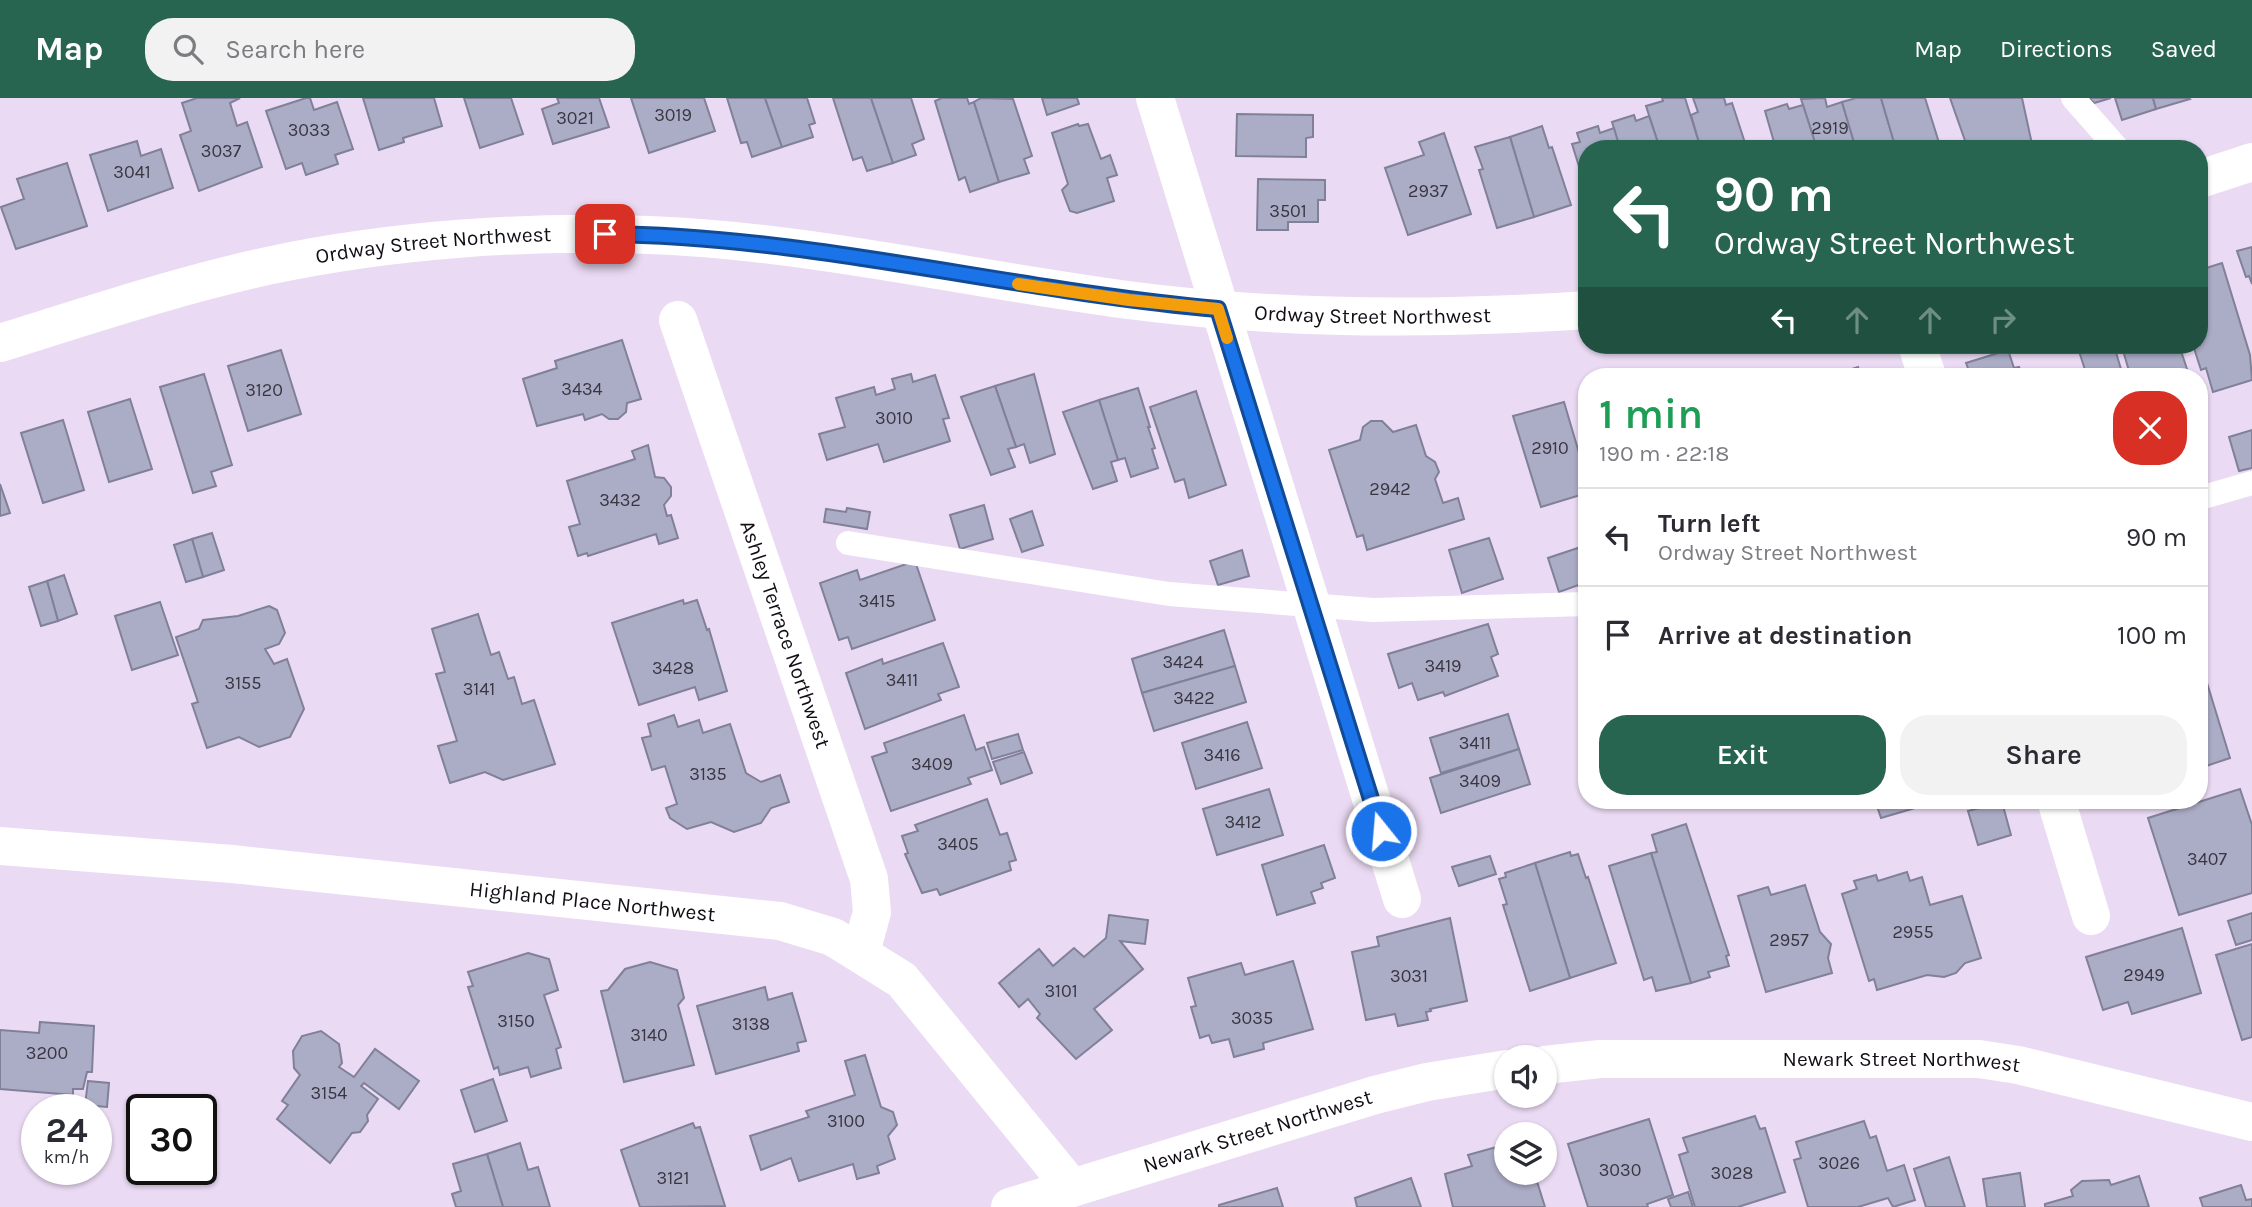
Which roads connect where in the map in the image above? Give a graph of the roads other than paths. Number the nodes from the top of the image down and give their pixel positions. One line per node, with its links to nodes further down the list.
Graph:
1 (1155, 98): 6 (street)
2 (2073, 98): 3 (lane)
3 (2111, 140)
4 (2252, 162): 5 (street)
5 (2208, 176)
6 (1218, 309): 7 (street, Ordway Street Northwest); 9 (street, Ordway Street Northwest); 14 (street)
7 (1578, 310)
8 (678, 320): 19 (street, Ashley Terrace Northwest)
9 (0, 343)
10 (2252, 482): 11 (lane)
11 (2208, 496)
12 (848, 543): 14 (lane)
13 (1578, 604): 14 (lane)
14 (1310, 605): 17 (street)
15 (2059, 809): 18 (street)
16 (0, 846): 19 (street, Highland Place Northwest)
17 (1402, 899)
18 (2091, 916)
19 (860, 952): 23 (street, Highland Place Northwest)
20 (1557, 1064): 22 (street, Newark Street Northwest)
21 (1494, 1071): 23 (street, Newark Street Northwest)
22 (2252, 1122)
23 (1072, 1188): 24 (street, Newark Street Northwest)
24 (1010, 1207)

